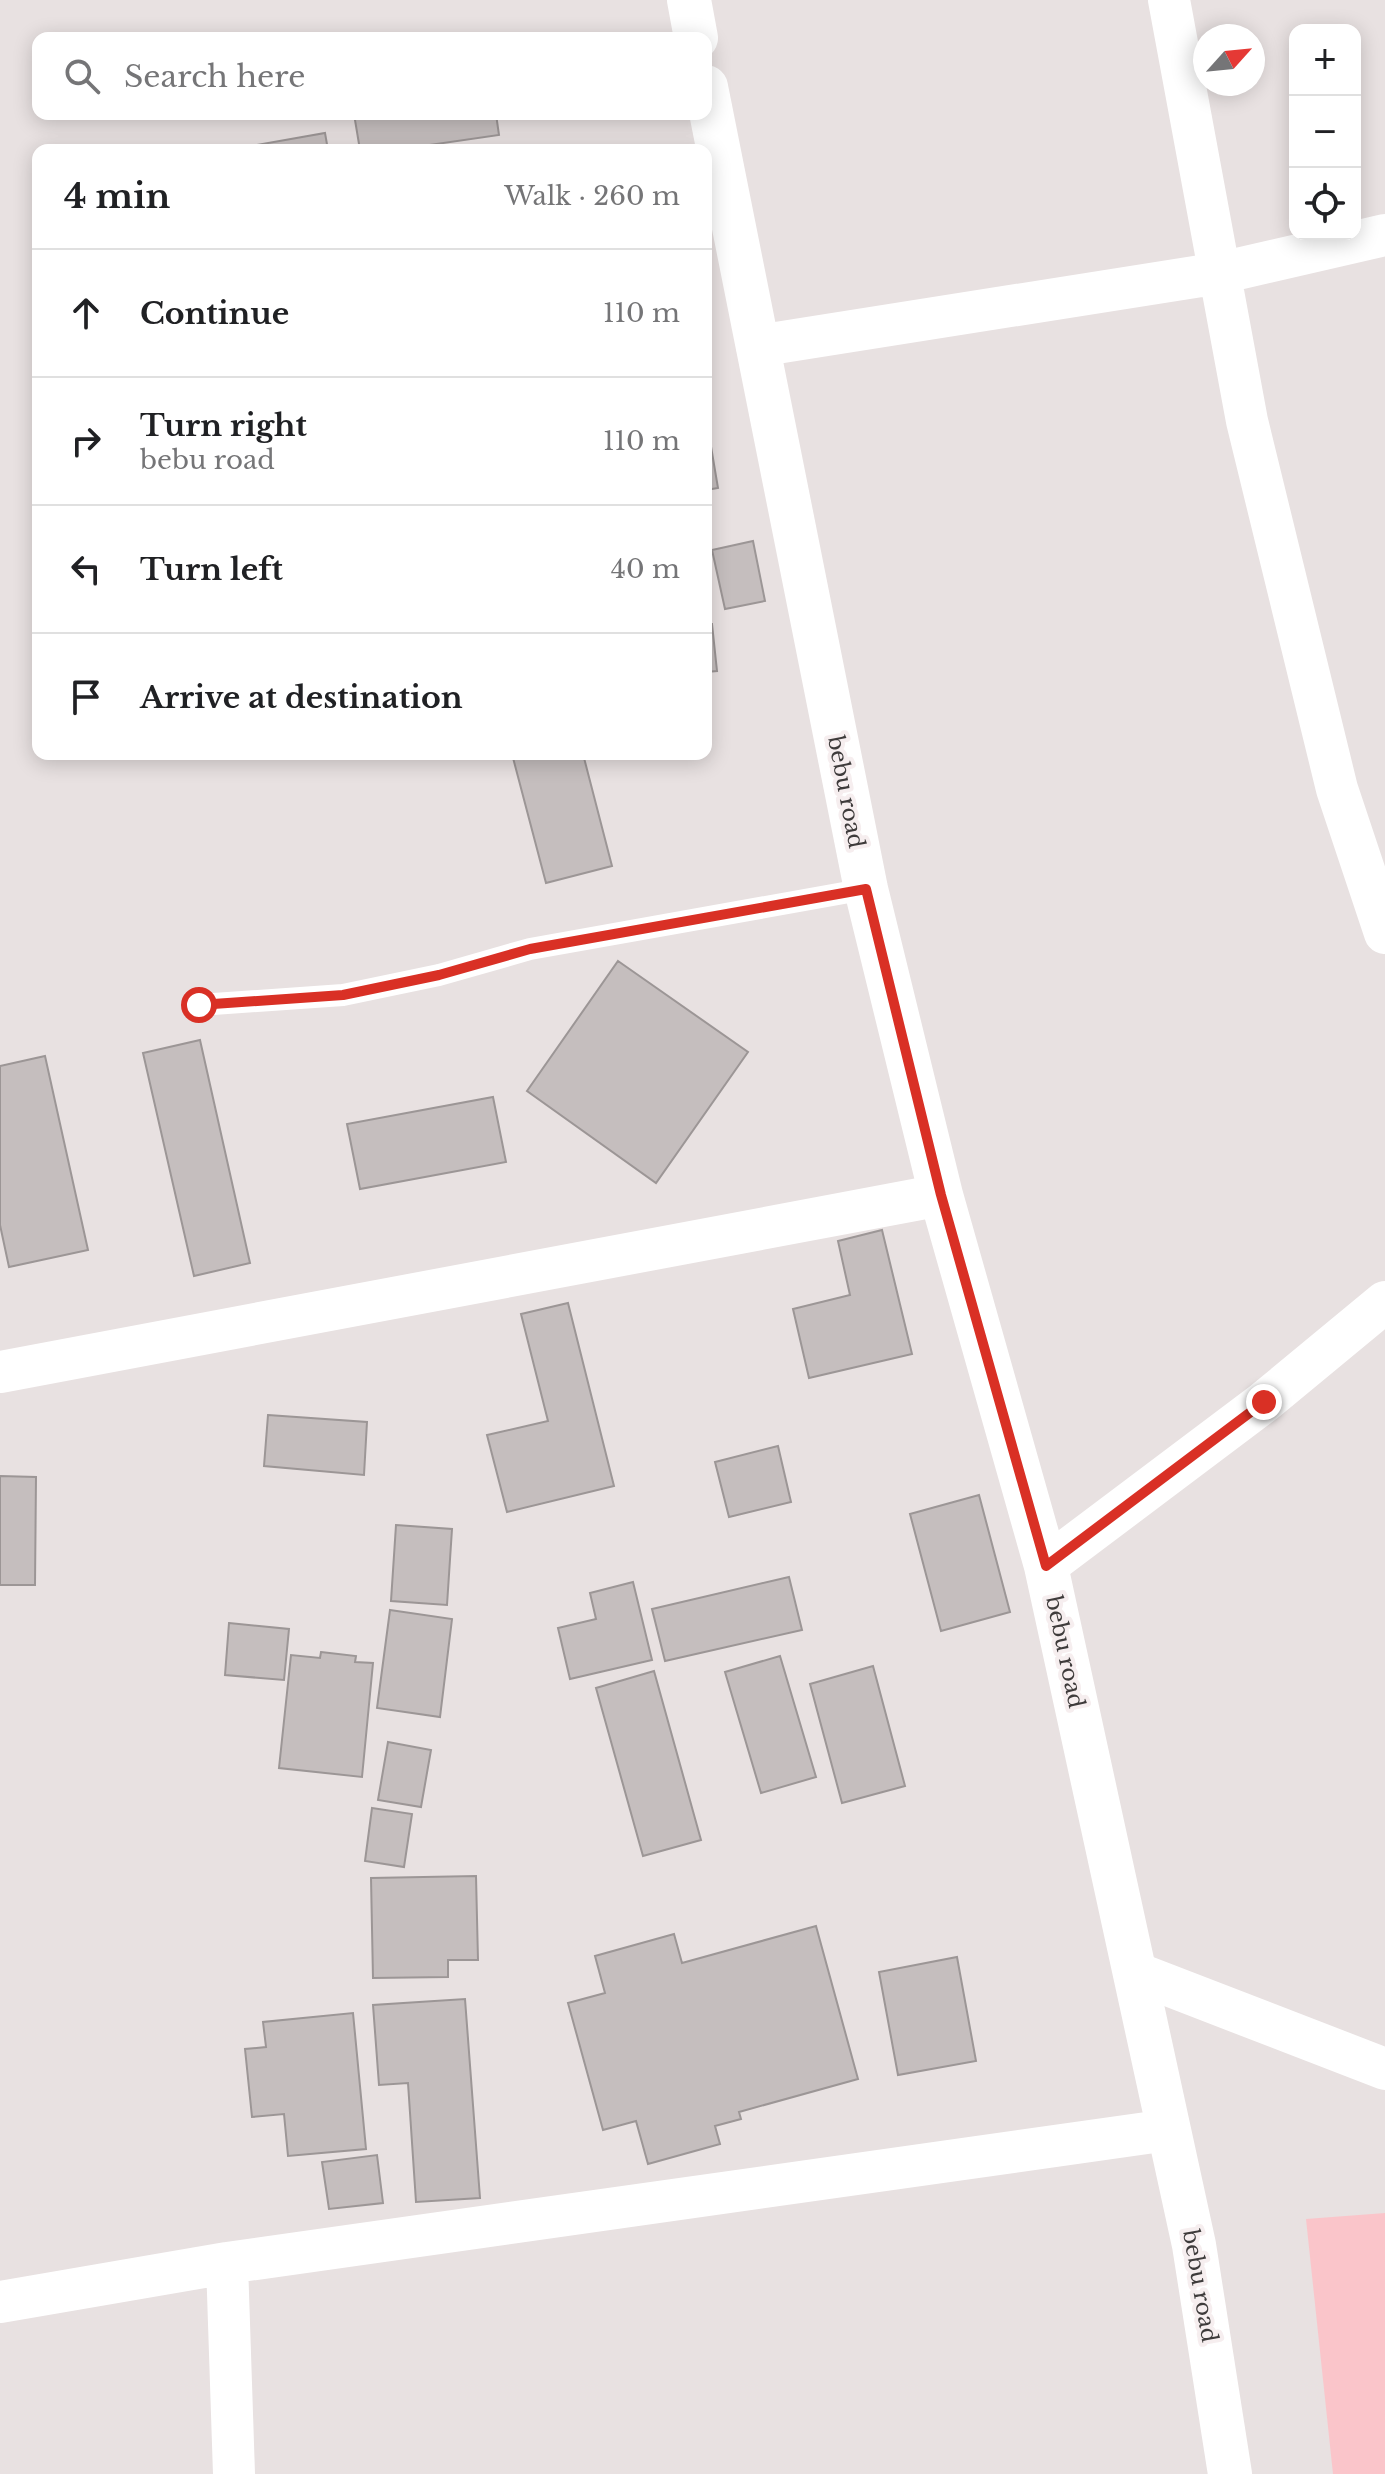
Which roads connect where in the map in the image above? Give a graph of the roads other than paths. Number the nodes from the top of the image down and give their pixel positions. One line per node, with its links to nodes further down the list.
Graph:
1 (689, 0): 3 (street)
2 (1169, 0): 6 (street)
3 (695, 32)
4 (712, 117): 7 (street, bebu road)
5 (1385, 235): 6 (street)
6 (1220, 273): 7 (street); 9 (street)
7 (757, 346): 8 (street, bebu road)
8 (866, 889): 10 (lane); 11 (street, bebu road)
9 (1385, 933)
10 (199, 1005)
11 (941, 1195): 13 (street); 14 (street, bebu road)
12 (1385, 1302): 14 (street)
13 (0, 1372)
14 (1046, 1566): 15 (street, bebu road)
15 (1134, 1972): 16 (street); 17 (street, bebu road)
16 (1385, 2069)
17 (1168, 2130): 18 (street); 21 (street, bebu road)
18 (227, 2263): 19 (street); 20 (street)
19 (0, 2302)
20 (234, 2474)
21 (1230, 2474)

